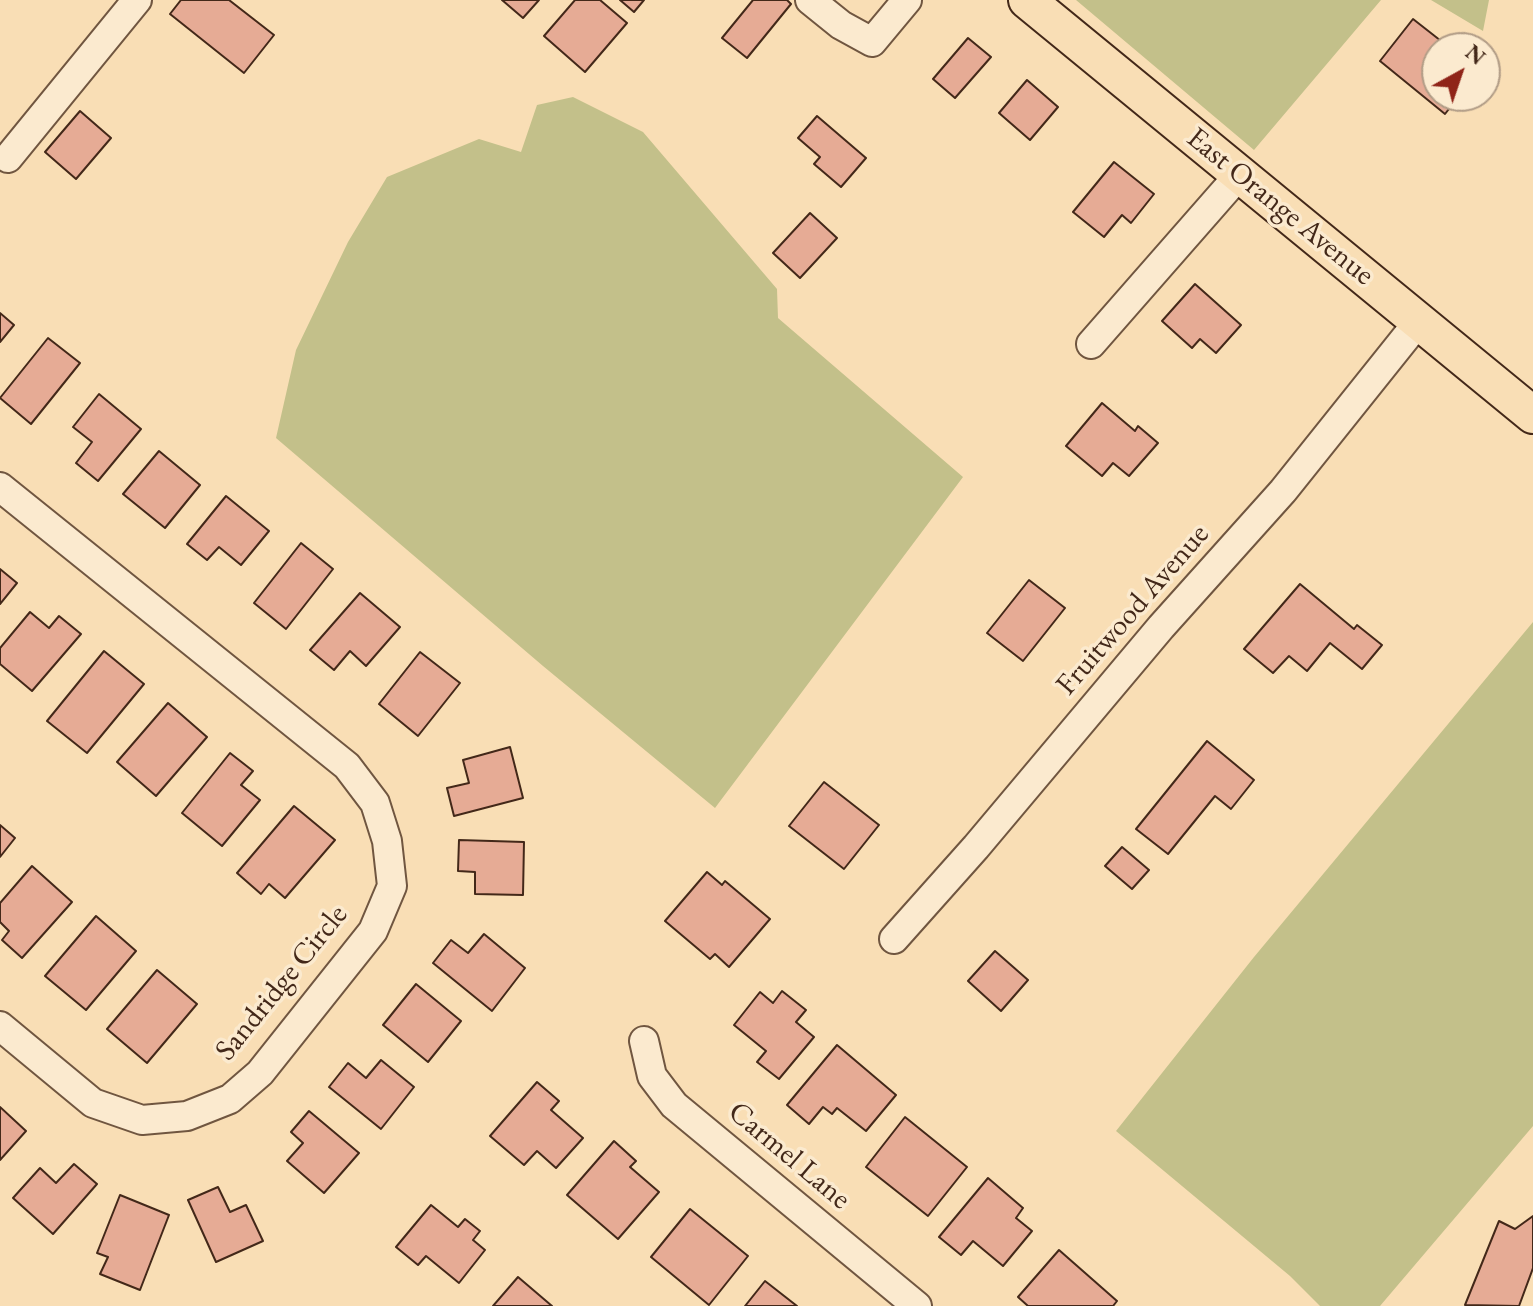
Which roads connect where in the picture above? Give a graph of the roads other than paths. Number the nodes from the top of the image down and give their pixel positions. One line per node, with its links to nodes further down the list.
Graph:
1 (137, 0): 5 (street)
2 (810, 0): 3 (street)
3 (907, 0)
4 (1027, 0): 6 (main road, East Orange Avenue)
5 (8, 158)
6 (1240, 174): 7 (main road, East Orange Avenue); 8 (street)
7 (1419, 321): 9 (main road, East Orange Avenue); 11 (street, Fruitwood Avenue)
8 (1091, 344)
9 (1533, 415)
10 (0, 487): 12 (street, Sandridge Circle)
11 (894, 939)
12 (0, 1026)
13 (644, 1041): 14 (street, Carmel Lane)
14 (917, 1306)

